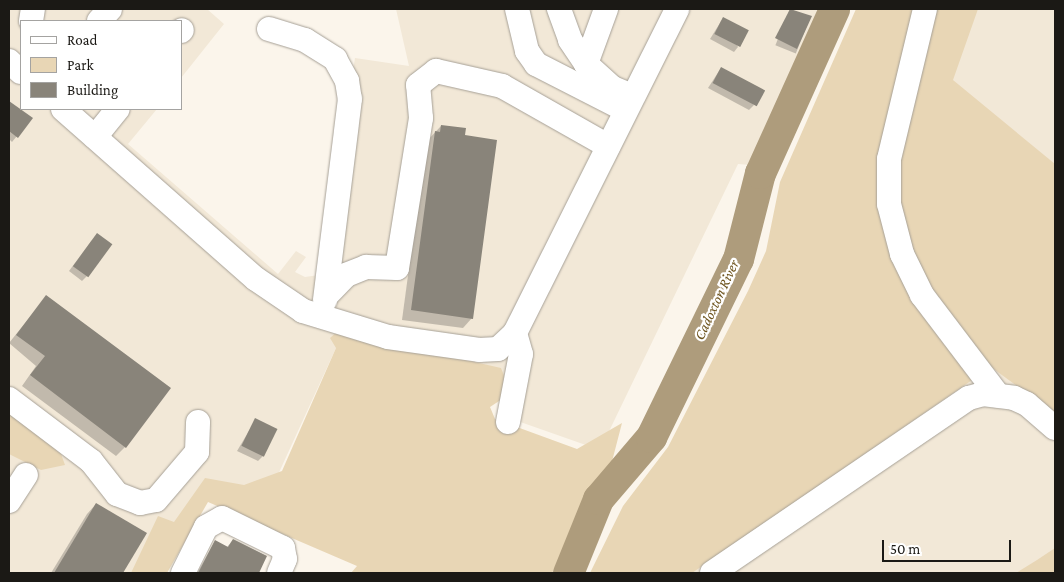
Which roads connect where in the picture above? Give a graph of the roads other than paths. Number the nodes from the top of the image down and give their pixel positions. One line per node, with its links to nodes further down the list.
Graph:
1 (110, 9): 7 (street)
2 (517, 9): 12 (street)
3 (559, 9): 10 (street)
4 (606, 9): 10 (street)
5 (677, 9): 12 (street)
6 (925, 9): 19 (street)
7 (100, 20)
8 (269, 29): 17 (street)
9 (9, 61): 11 (street)
10 (586, 64): 12 (street)
11 (20, 71)
12 (630, 103): 16 (street)
13 (64, 110): 15 (street)
14 (117, 110): 15 (street)
15 (95, 137): 17 (street)
16 (608, 146): 17 (street); 18 (street)
17 (324, 308): 18 (street)
18 (515, 333): 22 (street)
19 (998, 395): 23 (street); 28 (street)
20 (9, 399): 21 (street)
21 (198, 422)
22 (508, 422)
23 (1055, 428)
24 (26, 475): 25 (street)
25 (9, 501)
26 (183, 573): 27 (street)
27 (279, 573)
28 (712, 573)

